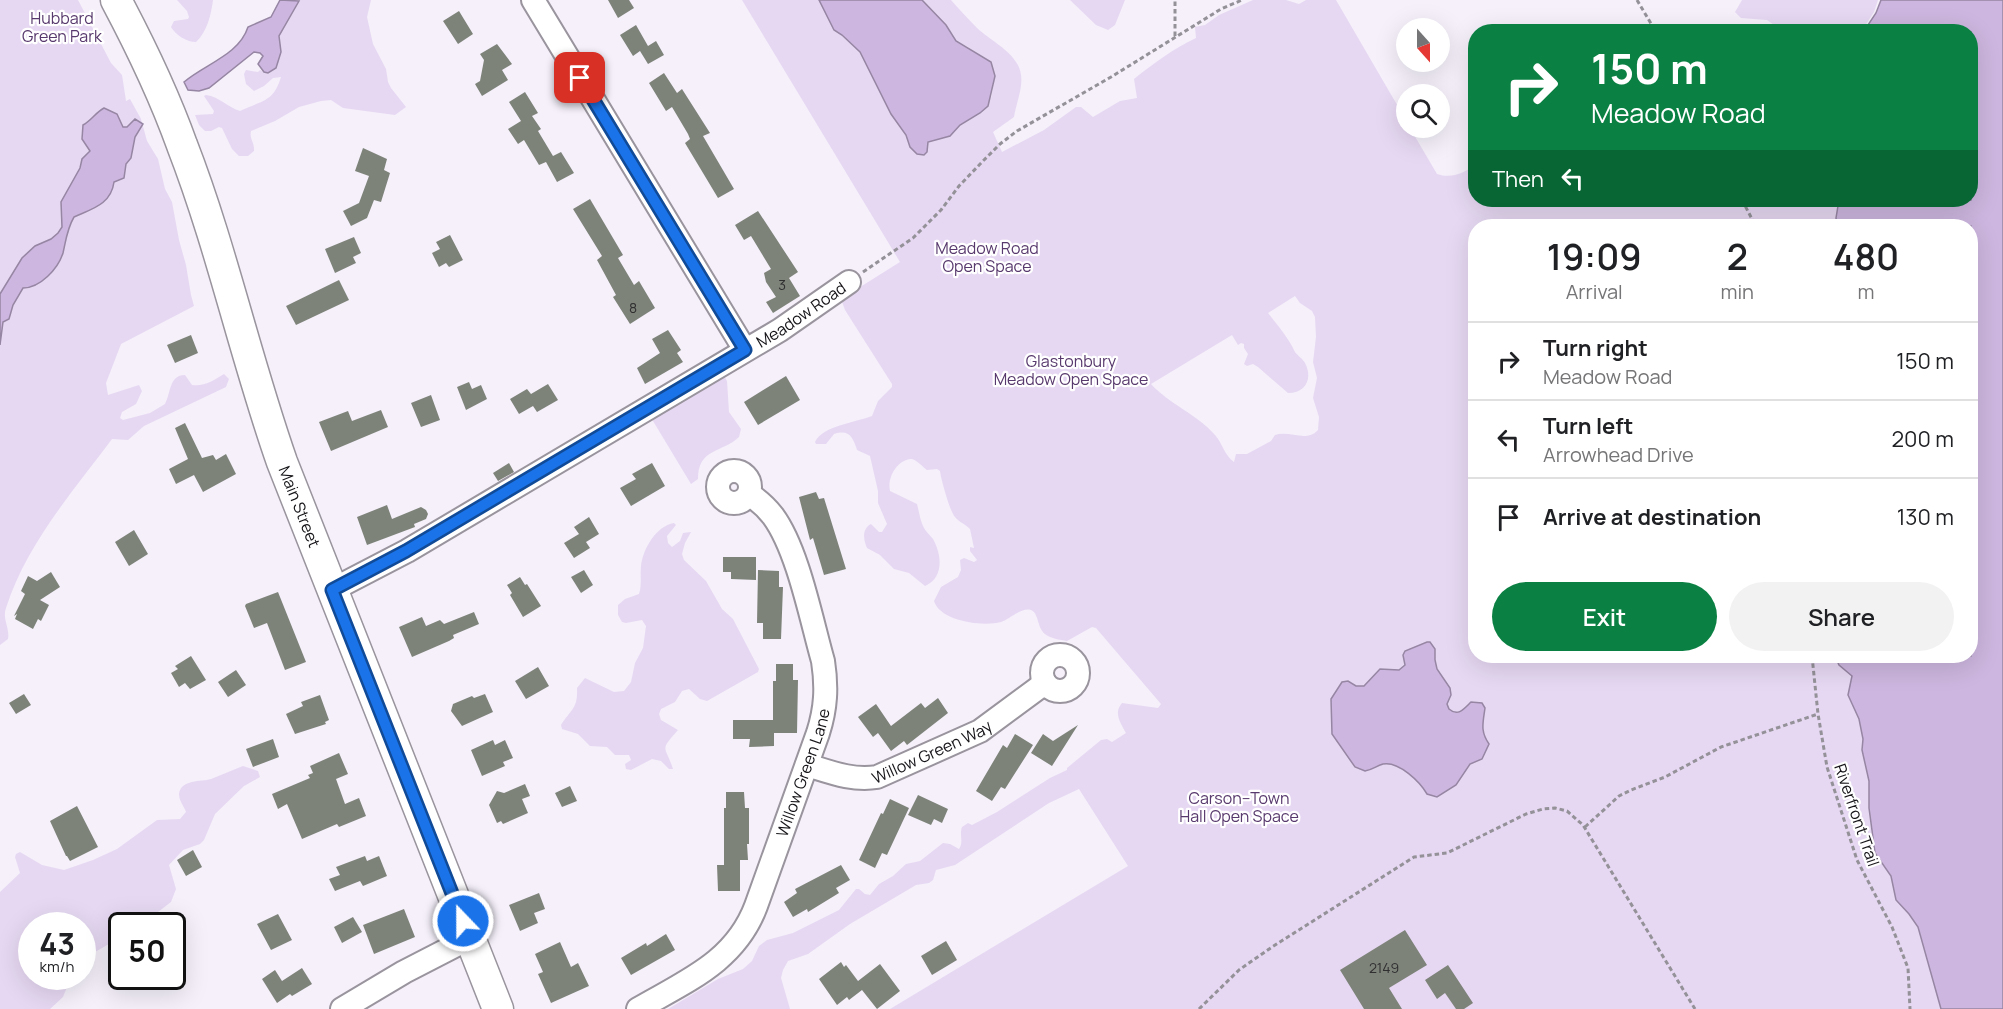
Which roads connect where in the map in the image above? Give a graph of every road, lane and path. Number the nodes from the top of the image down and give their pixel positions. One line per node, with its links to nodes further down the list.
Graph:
1 (116, 0): 11 (main road, Main Street)
2 (533, 0): 9 (street)
3 (1175, 0): 7 (path)
4 (1242, 0): 7 (path, Meadow Road)
5 (1637, 0): 6 (path)
6 (1651, 24)
7 (1175, 36): 8 (path, Meadow Road)
8 (849, 282): 9 (street, Meadow Road)
9 (745, 350): 11 (street, Meadow Road)
10 (749, 494): 15 (street, Willow Green Lane)
11 (332, 590): 17 (main road, Main Street)
12 (1813, 663): 14 (path, Riverfront Trail)
13 (1045, 683): 15 (street, Willow Green Way)
14 (1818, 714): 16 (path); 23 (path, Riverfront Trail)
15 (807, 765): 20 (street, Willow Green Lane)
16 (1584, 827): 21 (path); 22 (path)
17 (470, 938): 18 (street); 19 (main road, Main Street)
18 (342, 1009)
19 (498, 1009)
20 (638, 1009)
21 (1199, 1009)
22 (1695, 1009)
23 (1910, 1009)

